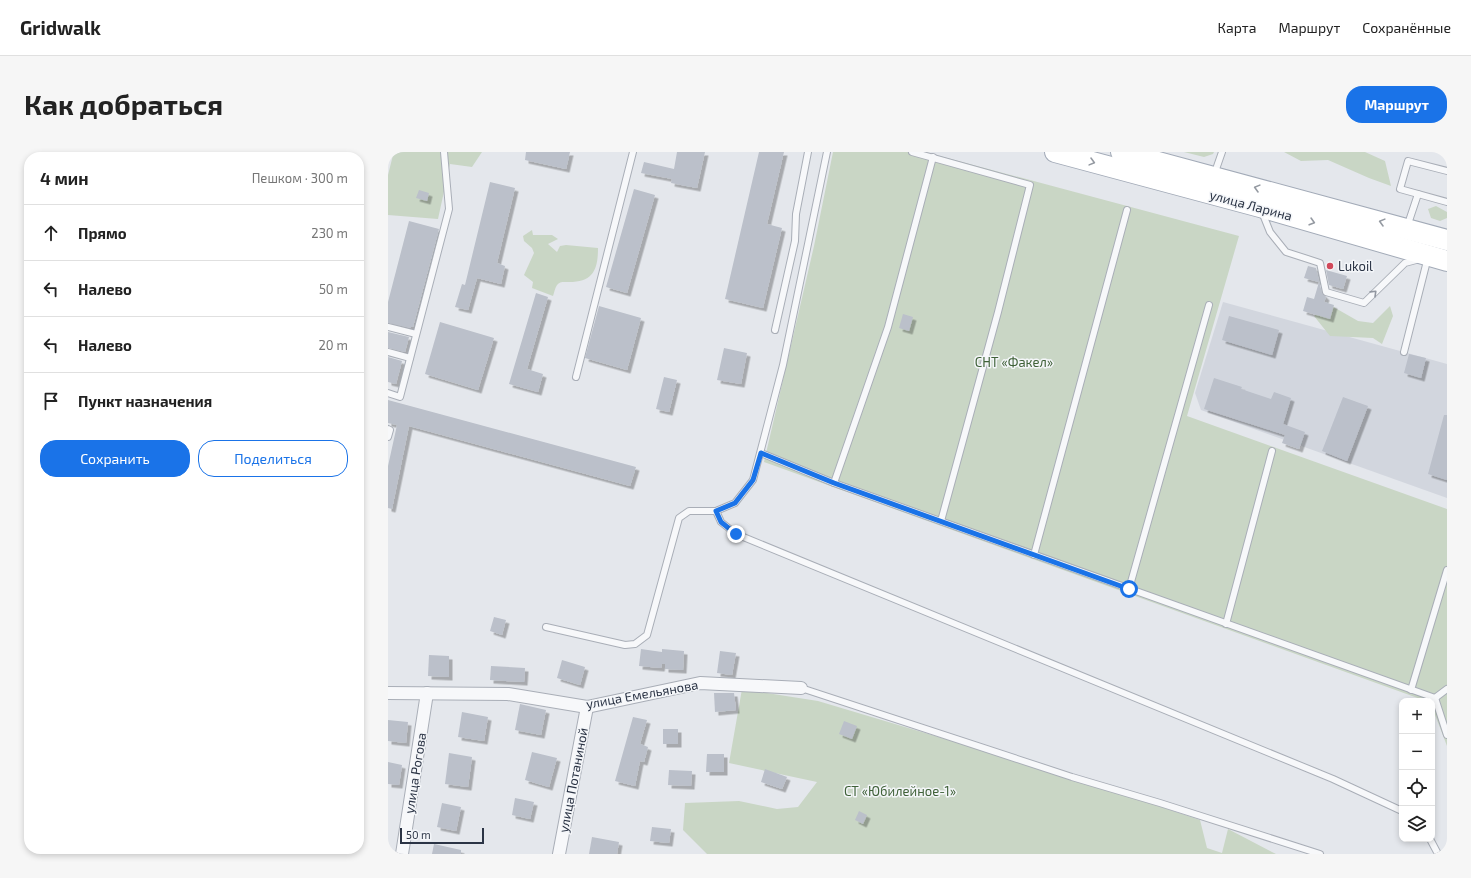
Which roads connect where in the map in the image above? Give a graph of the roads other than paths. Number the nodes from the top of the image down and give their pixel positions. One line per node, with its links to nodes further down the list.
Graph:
1 (444, 152): 22 (lane)
2 (633, 152): 26 (lane)
3 (808, 152): 21 (lane)
4 (827, 152): 31 (lane)
5 (912, 152): 9 (lane)
6 (1055, 152): 14 (main road, улица Ларина, one-way to 14)
7 (1121, 152): 11 (main road, улица Ларина)
8 (1222, 152): 11 (lane)
9 (932, 157): 32 (lane); 34 (lane)
10 (1447, 172): 12 (lane)
11 (1214, 177): 16 (main road, улица Ларина, one-way to 11)
12 (1418, 194): 13 (lane); 16 (lane)
13 (1447, 202)
14 (1260, 207): 18 (main road, улица Ларина, one-way to 18); 18 (lane, one-way to 18)
15 (1127, 210): 35 (lane)
16 (1407, 229): 17 (main road, улица Ларина)
17 (1447, 240)
18 (1438, 258): 24 (lane)
19 (1209, 305): 37 (lane)
20 (388, 327): 22 (lane)
21 (775, 330)
22 (416, 334): 25 (lane)
23 (388, 352): 25 (lane)
24 (1404, 352)
25 (410, 358): 27 (lane)
26 (576, 377)
27 (388, 394)
28 (388, 429): 29 (lane)
29 (388, 437)
30 (1272, 451): 38 (lane)
31 (761, 453): 32 (lane); 33 (lane)
32 (834, 483): 34 (lane)
33 (716, 511): 39 (lane); 49 (lane)
34 (941, 521): 35 (lane)
35 (1034, 555): 37 (lane)
36 (1447, 570): 42 (lane)
37 (1129, 589): 38 (lane)
38 (1226, 624): 42 (lane)
39 (546, 627)
40 (801, 688): 47 (street, улица Емельянова); 53 (lane)
41 (1447, 689): 45 (lane)
42 (1411, 690): 45 (lane)
43 (388, 693): 44 (street, улица Емельянова)
44 (427, 693): 47 (street, улица Емельянова); 51 (street, улица Рогова)
45 (1434, 698)
46 (1435, 701): 48 (lane)
47 (587, 707): 52 (street, улица Потаниной)
48 (1447, 735)
49 (1399, 810)
50 (1432, 842): 54 (lane)
51 (402, 854)
52 (559, 854)
53 (1320, 854)
54 (1438, 854)

